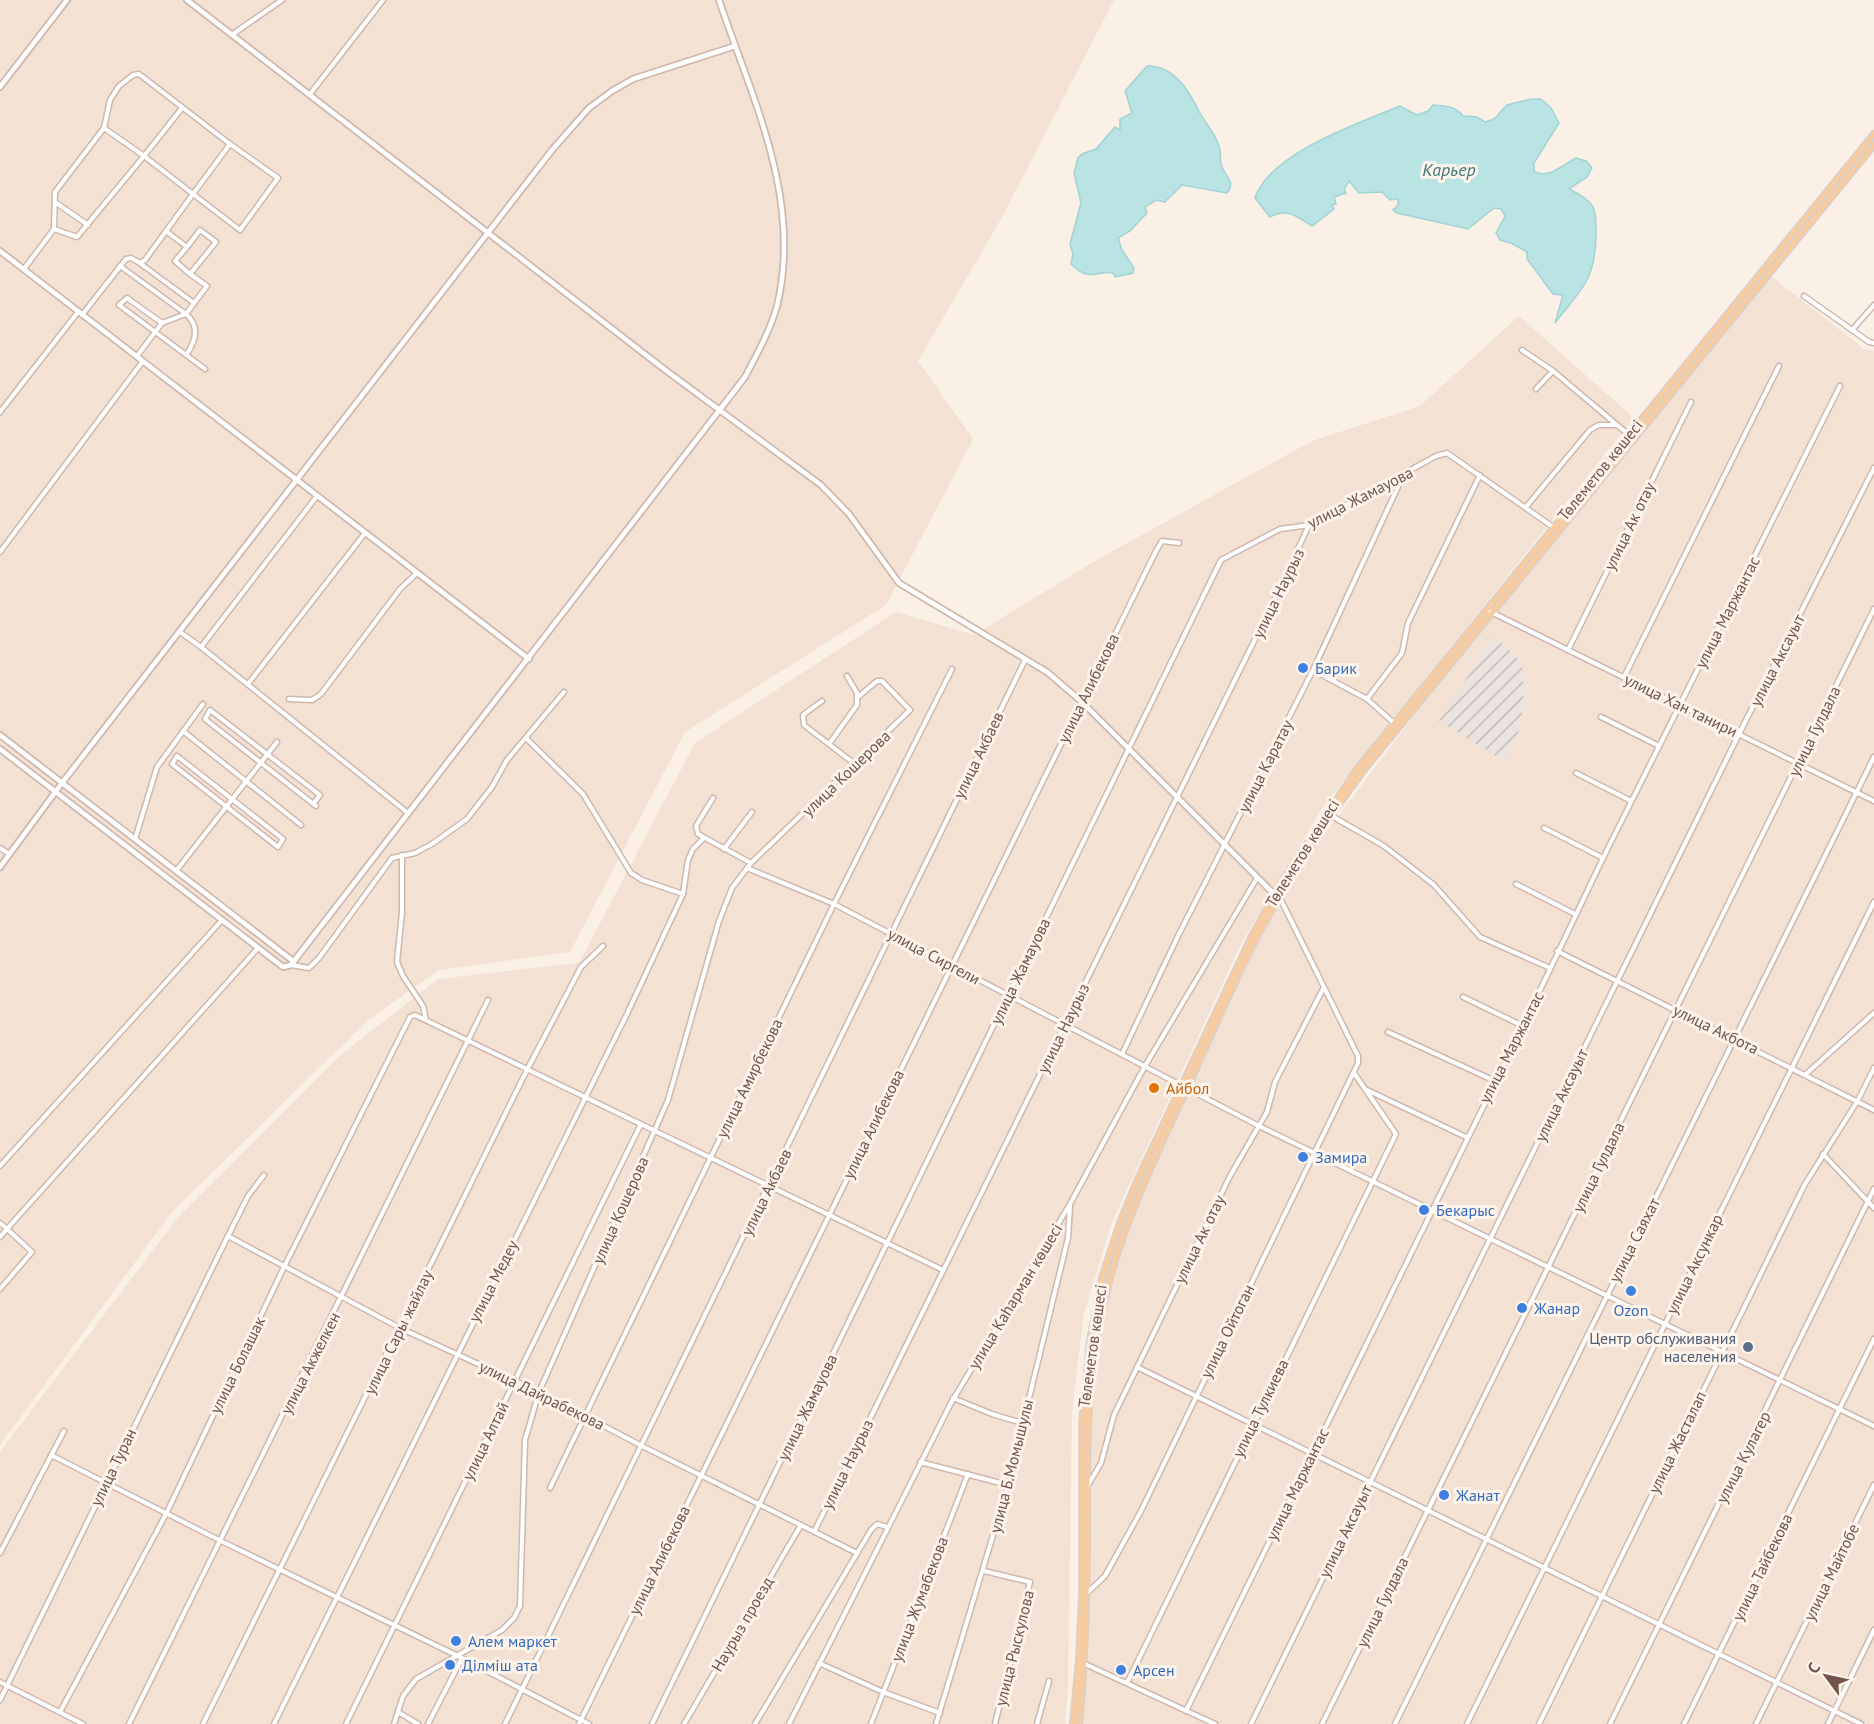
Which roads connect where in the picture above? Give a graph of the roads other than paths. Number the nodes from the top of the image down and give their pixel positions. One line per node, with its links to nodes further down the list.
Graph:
1 (67, 0): 8 (street)
2 (187, 0): 6 (street)
3 (282, 0): 6 (street)
4 (383, 0): 9 (street)
5 (719, 0): 7 (street)
6 (233, 34): 9 (street)
7 (735, 46): 21 (street); 47 (street)
8 (0, 87)
9 (310, 94): 21 (street)
10 (182, 107): 11 (street); 13 (street); 15 (street)
11 (104, 128): 15 (street); 17 (street)
12 (1874, 134): 50 (main road, Төлеметов көшесі)
13 (231, 144): 16 (street); 16 (street)
14 (1874, 145): 51 (main road, Төлеметов көшесі)
15 (144, 156): 16 (street); 18 (street)
16 (193, 194): 20 (street)
17 (54, 201): 18 (street); 19 (street)
18 (88, 225): 19 (street)
19 (54, 229): 26 (street)
20 (166, 231): 22 (street); 24 (street)
21 (488, 233): 47 (street); 55 (street)
22 (187, 247): 27 (street); 27 (street)
23 (0, 251): 26 (street)
24 (140, 263): 25 (street); 29 (street)
25 (120, 266): 31 (street); 32 (street)
26 (24, 269): 31 (street)
27 (190, 274): 29 (street)
28 (1804, 296): 34 (street)
29 (194, 303): 32 (street)
30 (1874, 305): 34 (street)
31 (80, 314): 39 (street); 48 (street)
32 (186, 314): 33 (street); 38 (street)
33 (162, 322): 35 (street); 35 (street)
34 (1852, 330): 36 (street)
35 (155, 333): 38 (street); 39 (street)
36 (1874, 343)
37 (1522, 350): 43 (street)
38 (186, 355): 42 (street)
39 (137, 356): 40 (street)
40 (143, 361): 55 (street); 62 (street)
41 (1779, 366): 74 (street)
42 (205, 369)
43 (1553, 371): 45 (street); 49 (street)
44 (1840, 386): 83 (street, улица Маржантас)
45 (1536, 389)
46 (1691, 402): 68 (street, улица Ак отау)
47 (719, 410): 69 (street); 70 (street)
48 (0, 412)
49 (1618, 425): 50 (street); 57 (street)
50 (1629, 435): 51 (street); 59 (main road, Төлеметов көшесі)
51 (1635, 439): 65 (main road, Төлеметов көшесі)
52 (1874, 468): 87 (street, улица Аксауыт)
53 (1480, 475): 54 (street, улица Жамауова); 57 (street, улица Жамауова); 79 (street)
54 (1403, 476): 58 (street, улица Жамауова); 72 (street, улица Каратау)
55 (297, 480): 56 (street); 66 (street)
56 (317, 496): 60 (street); 67 (street)
57 (1526, 507): 59 (street, улица Жамауова)
58 (1310, 525): 94 (street, улица Жамауова); 106 (street, улица Наурыз)
59 (1553, 527): 65 (main road, Төлеметов көшесі)
60 (365, 533): 63 (street); 75 (street)
61 (1179, 543): 81 (street, улица Алибекова)
62 (0, 552)
63 (417, 573): 69 (street); 78 (street)
64 (1874, 609): 98 (street, улица Гулдала)
65 (1490, 612): 68 (street, улица Хан танири); 85 (main road, Төлеметов көшесі); 116 (main road, Төлеметов көшесі)
66 (180, 632): 67 (street); 102 (street)
67 (201, 647): 75 (street)
68 (1568, 650): 74 (street, улица Хан танири)
69 (529, 659): 115 (street)
70 (1025, 660): 81 (street); 139 (street, улица Акбаев)
71 (952, 669): 136 (street, улица Амирбекова)
72 (1313, 670): 79 (street); 121 (street, улица Каратау)
73 (847, 676): 77 (street)
74 (1624, 677): 83 (street, улица Хан танири)
75 (248, 684): 115 (street)
76 (564, 692): 89 (street)
77 (858, 698): 91 (street); 99 (street, улица Кошерова)
78 (289, 699)
79 (1367, 699): 85 (street)
80 (822, 701): 91 (street)
81 (1081, 701): 94 (street); 144 (street, улица Алибекова)
82 (203, 704): 86 (street)
83 (1680, 705): 87 (street, улица Хан танири); 92 (street, улица Маржантас)
84 (1601, 717): 92 (street)
85 (1394, 723): 116 (main road, Төлеметов көшесі)
86 (183, 731): 101 (street); 120 (street)
87 (1739, 734): 98 (street, улица Хан танири); 146 (street, улица Аксауыт)
88 (0, 735): 102 (street)
89 (526, 738): 125 (street); 133 (street)
90 (276, 742): 95 (street)
91 (829, 744): 99 (street)
92 (1659, 746): 112 (street, улица Маржантас)
93 (0, 749): 103 (street)
94 (1129, 752): 106 (street); 148 (street, улица Жамауова)
95 (267, 754): 97 (street); 97 (street); 97 (street)
96 (1874, 757): 105 (street, улица Саяхат)
97 (260, 763): 101 (street)
98 (1798, 763): 105 (street, улица Хан танири); 151 (street, улица Гулдала)
99 (855, 764): 127 (street, улица Кошерова)
100 (1576, 772): 112 (street)
101 (246, 781): 108 (street); 117 (street)
102 (62, 783): 104 (street); 120 (street)
103 (48, 785): 104 (street); 110 (street)
104 (56, 791): 107 (street); 110 (street)
105 (1857, 793): 111 (street, улица Хан танири); 157 (street, улица Саяхат)
106 (1176, 796): 121 (street); 154 (street, улица Наурыз)
107 (63, 797): 110 (street); 138 (street)
108 (233, 798): 113 (street); 113 (street); 113 (street)
109 (713, 798): 119 (street)
110 (49, 800): 124 (street)
111 (1874, 801)
112 (1631, 802): 126 (street, улица Маржантас)
113 (226, 806): 130 (street)
114 (752, 812): 123 (street)
115 (408, 813): 143 (street)
116 (1329, 814): 134 (main road, Төлеметов көшесі); 145 (street)
117 (302, 825)
118 (1544, 828): 126 (street)
119 (704, 838): 123 (street); 133 (street, улица Медеу)
120 (135, 839): 130 (street)
121 (1225, 844): 131 (street); 159 (street, улица Каратау)
122 (0, 848): 124 (street)
123 (724, 849): 127 (street)
124 (9, 854): 128 (street)
125 (402, 855): 143 (street); 153 (street)
126 (1603, 858): 137 (street, улица Маржантас)
127 (751, 863): 129 (street, улица Кошерова)
128 (0, 867)
129 (747, 868): 136 (street, улица Сиргели); 174 (street, улица Кошерова)
130 (176, 871): 143 (street)
131 (1257, 878): 134 (street); 160 (street, улица Каһарман көшесі)
132 (1516, 884): 137 (street)
133 (683, 894): 169 (street, улица Медеу)
134 (1276, 895): 147 (street); 167 (main road, Төлеметов көшесі)
135 (1874, 902): 161 (street, улица Аксункар)
136 (834, 904): 139 (street, улица Сиргели); 178 (street, улица Амирбекова)
137 (1575, 914): 142 (street, улица Маржантас)
138 (222, 920): 141 (street); 179 (street)
139 (892, 933): 144 (street, улица Сиргели); 182 (street, улица Акбаев)
140 (603, 946): 163 (street, улица Сары жайлау)
141 (258, 948): 143 (street); 190 (street)
142 (1557, 951): 145 (street, улица Маржантас); 146 (street, улица Акбота)
143 (292, 963)
144 (951, 964): 148 (street, улица Сиргели); 188 (street, улица Алибекова)
145 (1550, 968): 155 (street, улица Маржантас)
146 (1618, 981): 151 (street, улица Акбота); 193 (street, улица Аксауыт)
147 (1323, 988): 164 (street, улица Ойтоган); 172 (street, улица Ак отау)
148 (1008, 994): 154 (street, улица Сиргели); 194 (street, улица Жамауова)
149 (1463, 997): 155 (street)
150 (488, 1000): 158 (street, улица Акжелкен)
151 (1677, 1010): 157 (street, улица Акбота); 196 (street, улица Гулдала)
152 (1874, 1013): 165 (street)
153 (426, 1020): 158 (street); 195 (street, улица Болашак)
154 (1064, 1023): 159 (street, улица Сиргели); 197 (street, улица Наурыз)
155 (1522, 1026): 166 (street, улица Маржантас)
156 (1389, 1032): 166 (street)
157 (1734, 1038): 161 (street, улица Акбота); 199 (street, улица Саяхат)
158 (468, 1039): 163 (street); 200 (street, улица Акжелкен)
159 (1122, 1054): 160 (street, улица Сиргели)
160 (1145, 1066): 167 (street, улица Сиргели); 185 (street, улица Каһарман көшесі)
161 (1793, 1068): 165 (street, улица Акбота); 201 (street, улица Аксункар)
162 (1874, 1068): 170 (street, улица Жасталап)
163 (527, 1070): 169 (street); 202 (street, улица Сары жайлау)
164 (1354, 1073): 168 (street); 176 (street, улица Ойтоган)
165 (1806, 1074): 170 (street, улица Акбота)
166 (1495, 1082): 175 (street, улица Маржантас)
167 (1184, 1088): 172 (street, улица Сиргели); 229 (main road, Төлеметов көшесі)
168 (1366, 1089): 175 (street); 181 (street, улица Тулкиева)
169 (585, 1098): 173 (street); 205 (street, улица Медеу)
170 (1857, 1102): 171 (street, улица Акбота); 177 (street, улица Жасталап)
171 (1874, 1110)
172 (1257, 1125): 176 (street, улица Сиргели); 206 (street, улица Ак отау)
173 (640, 1126): 174 (street); 207 (street, улица Алтай)
174 (655, 1133): 178 (street); 209 (street, улица Кошерова)
175 (1466, 1137): 187 (street, улица Маржантас)
176 (1313, 1153): 181 (street, улица Сиргели); 210 (street, улица Ойтоган)
177 (1822, 1154): 184 (street); 204 (street, улица Жасталап)
178 (710, 1157): 182 (street); 213 (street, улица Амирбекова)
179 (0, 1166)
180 (264, 1175): 191 (street, улица Туран)
181 (1371, 1180): 187 (street, улица Сиргели); 215 (street, улица Тулкиева)
182 (769, 1186): 188 (street); 218 (street, улица Акбаев)
183 (1874, 1189): 184 (street, улица Кулагер)
184 (1868, 1202): 186 (street); 208 (street, улица Кулагер)
185 (1070, 1204): 211 (street, улица Каһарман көшесі); 214 (street, улица Б.Момышулы)
186 (1874, 1208)
187 (1430, 1210): 193 (street, улица Сиргели); 219 (street, улица Маржантас)
188 (828, 1214): 194 (street); 223 (street, улица Алибекова)
189 (0, 1223): 190 (street)
190 (7, 1229): 192 (street); 198 (street)
191 (228, 1236): 195 (street, улица Дайрабекова); 225 (street, улица Туран)
192 (0, 1237)
193 (1490, 1239): 196 (street, улица Сиргели); 224 (street, улица Аксауыт)
194 (887, 1244): 197 (street); 230 (street, улица Жамауова)
195 (284, 1267): 200 (street, улица Дайрабекова); 232 (street, улица Болашак)
196 (1549, 1267): 199 (street, улица Сиргели); 231 (street, улица Гулдала)
197 (943, 1270): 235 (street, улица Наурыз)
198 (0, 1288)
199 (1606, 1295): 201 (street, улица Сиргели); 236 (street, улица Саяхат)
200 (343, 1297): 202 (street, улица Дайрабекова); 237 (street, улица Акжелкен)
201 (1664, 1324): 204 (street, улица Сиргели); 240 (street, улица Аксункар)
202 (400, 1328): 205 (street, улица Дайрабекова); 241 (street, улица Сары жайлау)
203 (1874, 1339): 212 (street, улица Тайбекова)
204 (1721, 1353): 208 (street, улица Сиргели); 245 (street, улица Жасталап)
205 (456, 1354): 207 (street, улица Дайрабекова); 244 (street, улица Медеу)
206 (1137, 1367): 210 (street); 229 (street, улица Ак отау)
207 (513, 1381): 209 (street, улица Дайрабекова); 247 (street, улица Алтай)
208 (1781, 1381): 212 (street, улица Сиргели); 246 (street, улица Кулагер)
209 (539, 1392): 213 (street, улица Дайрабекова); 250 (street, улица Кошерова)
210 (1195, 1397): 215 (street); 243 (street, улица Ойтоган)
211 (953, 1398): 214 (street); 221 (street, улица Каһарман көшесі)
212 (1839, 1409): 216 (street, улица Сиргели); 249 (street, улица Тайбекова)
213 (585, 1415): 218 (street, улица Дайрабекова); 228 (street, улица Амирбекова)
214 (1022, 1423): 226 (street, улица Б.Момышулы)
215 (1252, 1425): 219 (street); 257 (street, улица Тулкиева)
216 (1874, 1426)
217 (64, 1431): 220 (street)
218 (642, 1446): 223 (street, улица Дайрабекова); 259 (street, улица Акбаев)
219 (1311, 1454): 224 (street); 262 (street, улица Маржантас)
220 (51, 1455): 225 (street); 238 (street)
221 (920, 1462): 222 (street); 234 (street, улица Каһарман көшесі)
222 (968, 1474): 226 (street); 260 (street, улица Жумабекова)
223 (700, 1475): 230 (street, улица Дайрабекова); 267 (street, улица Алибекова)
224 (1369, 1482): 231 (street); 289 (street, улица Аксауыт)
225 (105, 1484): 232 (street); 258 (street, улица Туран)
226 (1008, 1485): 242 (street, улица Б.Момышулы)
227 (1874, 1485): 256 (street, улица Майтобе)
228 (550, 1488)
229 (1084, 1488): 243 (main road, Төлеметов көшесі); 286 (main road, Төлеметов көшесі)
230 (759, 1505): 233 (street, улица Дайрабекова); 278 (street, улица Жамауова)
231 (1427, 1510): 236 (street); 290 (street, улица Гулдала)
232 (166, 1514): 237 (street); 264 (street, улица Болашак)
233 (801, 1525): 235 (street, улица Дайрабекова); 279 (street, Наурыз проезд)
234 (887, 1527): 239 (street); 252 (street, улица Каһарман көшесі)
235 (814, 1532): 239 (street, улица Дайрабекова)
236 (1486, 1539): 240 (street); 291 (street, улица Саяхат)
237 (221, 1541): 241 (street); 269 (street, улица Акжелкен)
238 (0, 1553)
239 (857, 1553): 280 (street)
240 (1543, 1567): 245 (street); 292 (street, улица Аксункар)
241 (281, 1569): 244 (street); 270 (street, улица Сары жайлау)
242 (984, 1571): 266 (street, улица Б.Момышулы); 284 (street, улица Рыскулова)
243 (1087, 1593): 253 (main road, Төлеметов көшесі)
244 (338, 1596): 247 (street); 271 (street, улица Медеу)
245 (1601, 1596): 246 (street); 293 (street, улица Жасталап)
246 (1660, 1624): 249 (street); 294 (street, улица Кулагер)
247 (396, 1626): 250 (street); 272 (street, улица Алтай)
248 (1874, 1630): 263 (street)
249 (1720, 1654): 256 (street); 295 (street, улица Тайбекова)
250 (458, 1656): 251 (street); 265 (street, улица Кошерова)
251 (462, 1658): 259 (street); 275 (street)
252 (819, 1663): 260 (street); 281 (street, улица Каһарман көшесі)
253 (1085, 1664): 257 (street); 287 (main road, Төлеметов көшесі)
254 (1049, 1681): 285 (street)
255 (0, 1682): 258 (street)
256 (1777, 1682): 263 (street); 296 (street, улица Майтобе)
257 (1127, 1683): 262 (street)
258 (7, 1685): 261 (street, улица Туран); 264 (street)
259 (522, 1691): 267 (street); 276 (street, улица Акбаев)
260 (883, 1692): 266 (street); 282 (street, улица Жумабекова)
261 (0, 1700)
262 (1186, 1711): 288 (street)
263 (1835, 1711): 297 (street); 298 (street)
264 (60, 1712): 268 (street)
265 (398, 1712): 273 (street, улица Кошерова); 274 (street)
266 (940, 1713): 283 (street, улица Б.Момышулы)
267 (580, 1722): 277 (street)
268 (83, 1724)
269 (129, 1724)
270 (203, 1724)
271 (274, 1724)
272 (346, 1724)
273 (394, 1724)
274 (418, 1724)
275 (428, 1724)
276 (506, 1724)
277 (589, 1724)
278 (652, 1724)
279 (684, 1724)
280 (755, 1724)
281 (789, 1724)
282 (871, 1724)
283 (936, 1724)
284 (995, 1724)
285 (1037, 1724)
286 (1073, 1724)
287 (1079, 1724)
288 (1215, 1724)
289 (1251, 1724)
290 (1322, 1724)
291 (1395, 1724)
292 (1467, 1724)
293 (1539, 1724)
294 (1610, 1724)
295 (1684, 1724)
296 (1756, 1724)
297 (1828, 1724)
298 (1861, 1724)

